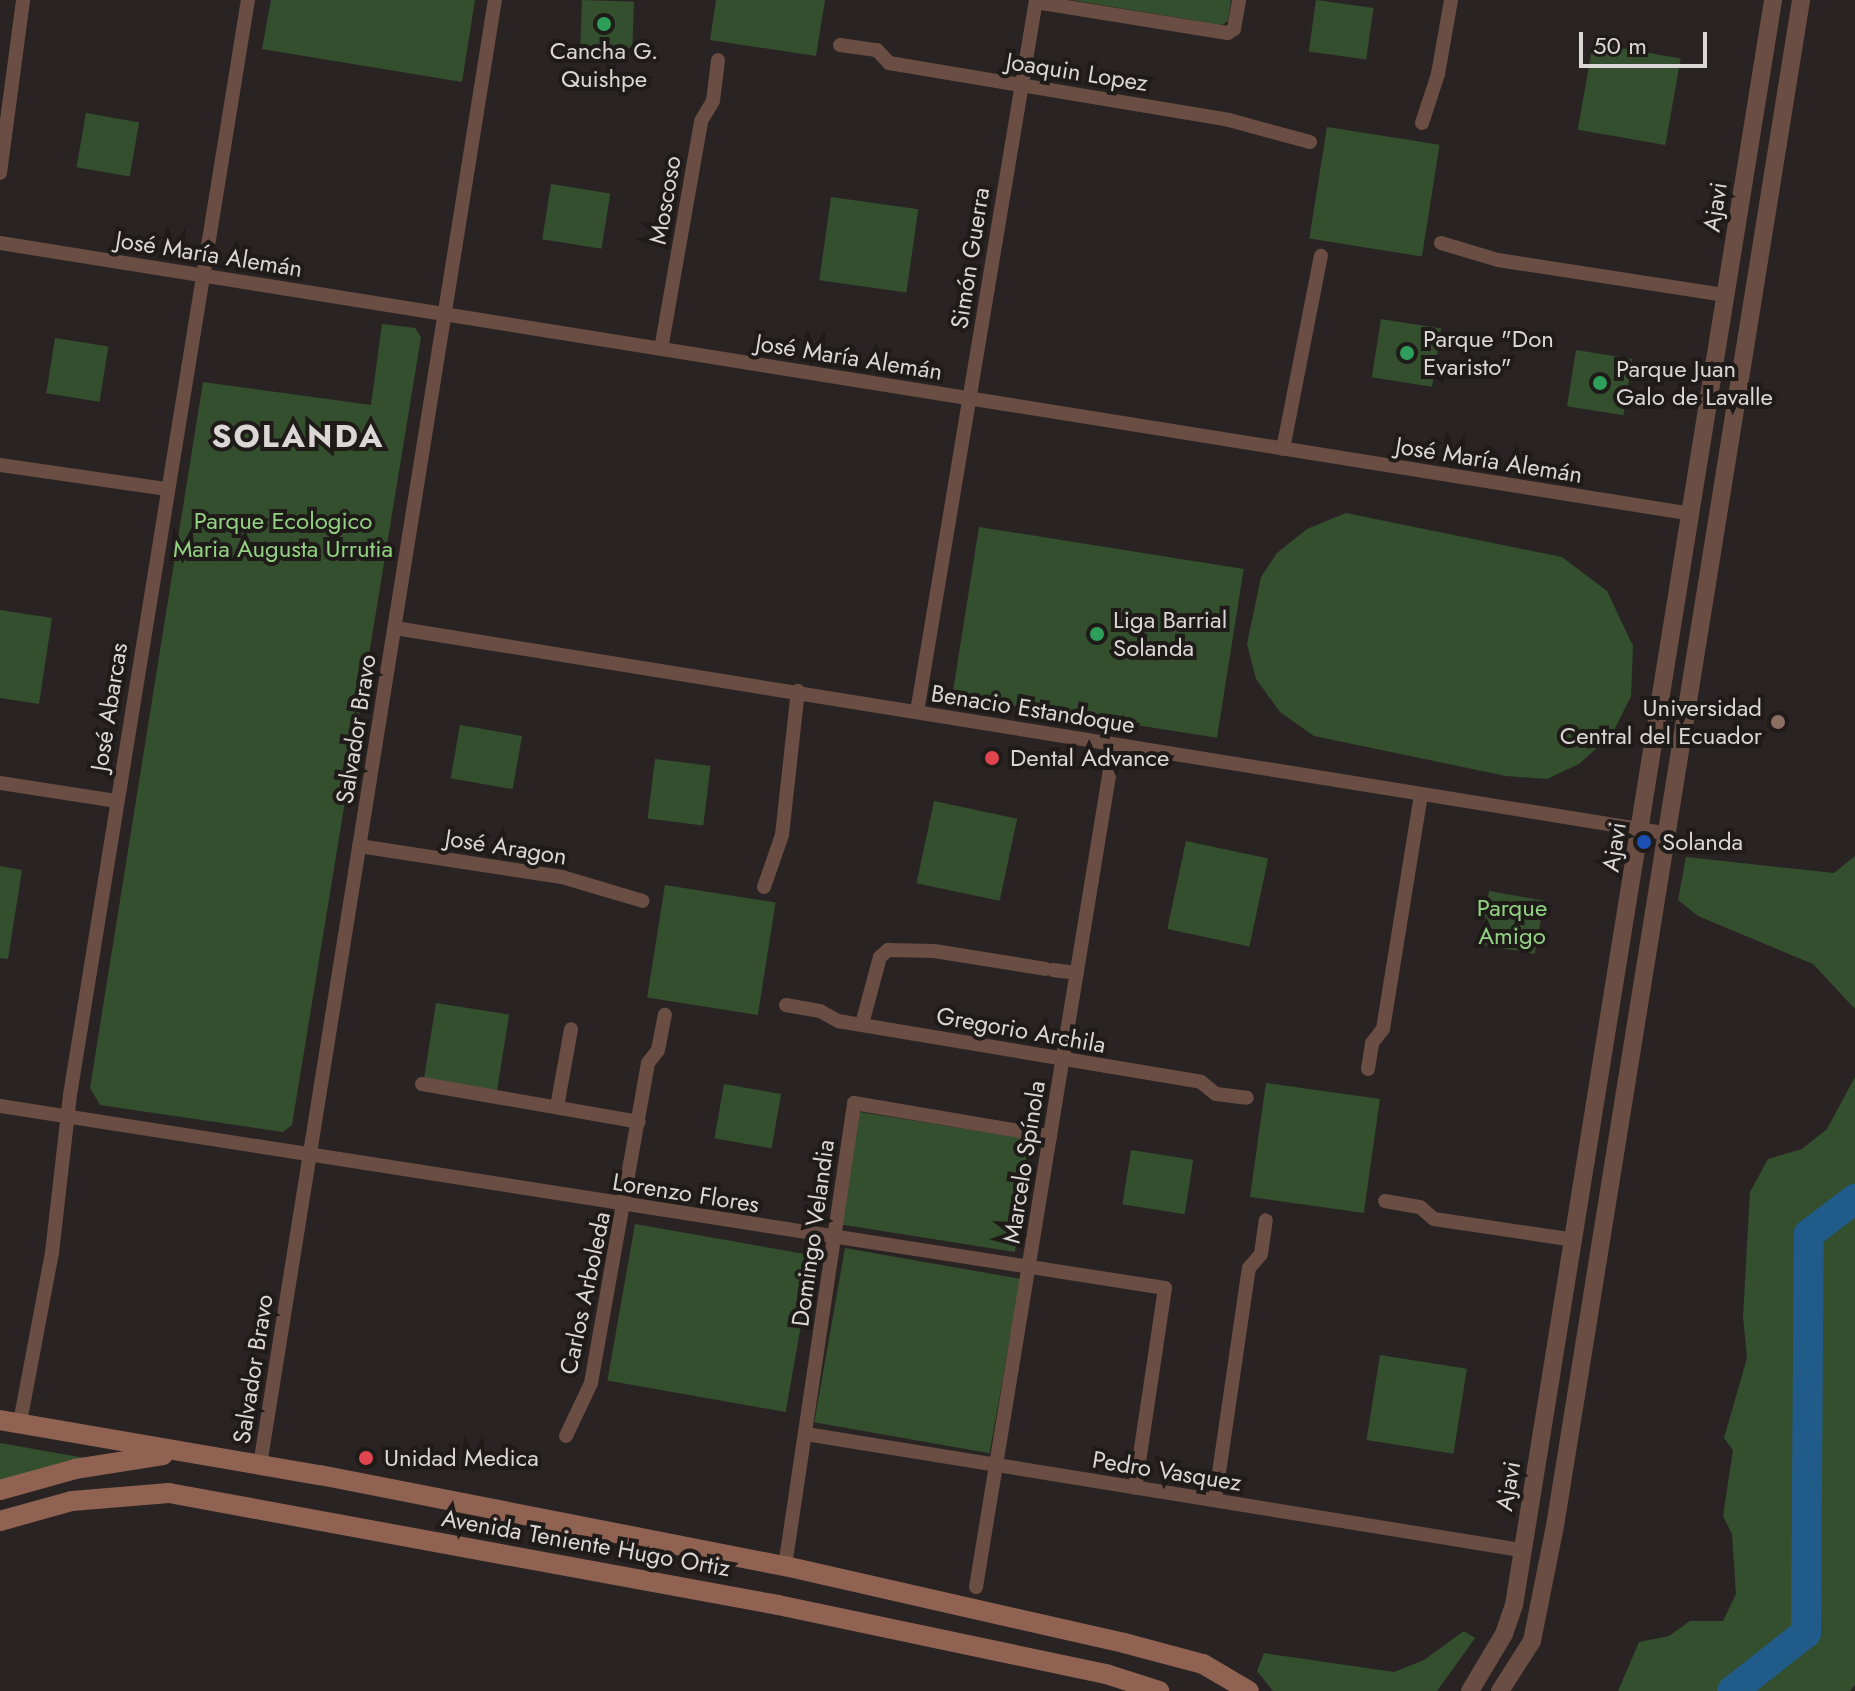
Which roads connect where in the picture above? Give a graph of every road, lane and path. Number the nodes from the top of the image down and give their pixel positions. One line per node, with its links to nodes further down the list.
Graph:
1 (23, 0): 14 (street)
2 (248, 0): 18 (street, José Abarcas)
3 (495, 0): 20 (street, Salvador Bravo)
4 (1239, 0): 8 (street)
5 (1451, 0): 12 (street)
6 (1773, 0): 19 (street, Ajavi)
7 (1801, 0): 35 (street, Ajavi)
8 (1036, 1): 11 (street, Simón Guerra)
9 (840, 45): 11 (street, Joaquin Lopez)
10 (718, 60): 21 (street, Moscoso)
11 (1021, 84): 13 (street, Joaquin Lopez); 22 (street, Simón Guerra)
12 (1422, 123)
13 (1310, 142)
14 (0, 173)
15 (0, 243): 18 (street, José María Alemán)
16 (1441, 243): 19 (street)
17 (1321, 256): 23 (street)
18 (203, 275): 20 (street, José María Alemán); 25 (street, José Abarcas)
19 (1725, 295): 26 (street, Ajavi)
20 (444, 314): 21 (street, José María Alemán); 27 (street, Salvador Bravo)
21 (661, 349): 22 (street, José María Alemán)
22 (970, 398): 23 (street, José María Alemán); 29 (street, Simón Guerra)
23 (1283, 449): 26 (street, José María Alemán)
24 (0, 465): 25 (street)
25 (167, 489): 33 (street, José Abarcas)
26 (1691, 514): 34 (street, Ajavi)
27 (395, 628): 28 (street, Benacio Estandoque); 36 (street, Salvador Bravo)
28 (798, 691): 29 (street, Benacio Estandoque); 37 (street)
29 (917, 712): 30 (street, Benacio Estandoque)
30 (1114, 745): 32 (street, Benacio Estandoque); 39 (street, Marcelo Spínola)
31 (0, 783): 33 (street)
32 (1421, 794): 34 (street, Benacio Estandoque); 45 (street)
33 (116, 801): 50 (street, José Abarcas)
34 (1641, 829): 35 (street, Benacio Estandoque); 58 (street, Ajavi)
35 (1664, 833): 76 (street, Ajavi)
36 (359, 846): 38 (street, José Aragon); 53 (street, Salvador Bravo)
37 (764, 887)
38 (643, 901)
39 (1077, 973): 42 (street); 44 (street, Marcelo Spínola)
40 (786, 1005): 42 (street, Gregorio Archila)
41 (665, 1015): 51 (street, Carlos Arboleda)
42 (862, 1024): 44 (street, Gregorio Archila)
43 (571, 1029): 49 (street)
44 (1063, 1060): 47 (street, Gregorio Archila); 52 (street, Marcelo Spínola)
45 (1368, 1069)
46 (422, 1084): 49 (street)
47 (1247, 1098)
48 (0, 1106): 50 (street, Lorenzo Flores)
49 (557, 1107): 51 (street)
50 (66, 1116): 53 (street, Lorenzo Flores); 60 (street, José Abarcas)
51 (639, 1122): 55 (street, Carlos Arboleda)
52 (1050, 1136): 57 (street, Domingo Velandia); 59 (street, Marcelo Spínola)
53 (309, 1155): 55 (street, Lorenzo Flores); 64 (street, Salvador Bravo)
54 (1385, 1201): 58 (street)
55 (625, 1205): 57 (street, Lorenzo Flores); 62 (street, Carlos Arboleda)
56 (1266, 1220): 68 (street)
57 (836, 1239): 59 (street, Lorenzo Flores); 61 (street, Domingo Velandia)
58 (1574, 1240): 70 (street, Ajavi)
59 (1028, 1270): 65 (street, Marcelo Spínola); 66 (street, Lorenzo Flores)
60 (10, 1421): 63 (main road, Avenida Teniente Hugo Ortiz)
61 (806, 1434): 65 (street, Pedro Vasquez); 71 (street, Domingo Velandia)
62 (566, 1436)
63 (183, 1453): 64 (main road, Avenida Teniente Hugo Ortiz); 67 (main road, Avenida Teniente Hugo Ortiz)
64 (260, 1465): 71 (main road, Avenida Teniente Hugo Ortiz)
65 (997, 1465): 66 (street, Pedro Vasquez); 72 (street, Marcelo Spínola)
66 (1135, 1488): 68 (street, Pedro Vasquez)
67 (0, 1490)
68 (1215, 1500): 70 (street, Pedro Vasquez)
69 (0, 1521): 73 (main road, Avenida Teniente Hugo Ortiz)
70 (1521, 1550): 75 (street, Ajavi)
71 (785, 1566): 74 (main road, Avenida Teniente Hugo Ortiz)
72 (976, 1587)
73 (1159, 1691)
74 (1249, 1691)
75 (1470, 1691)
76 (1500, 1691)

